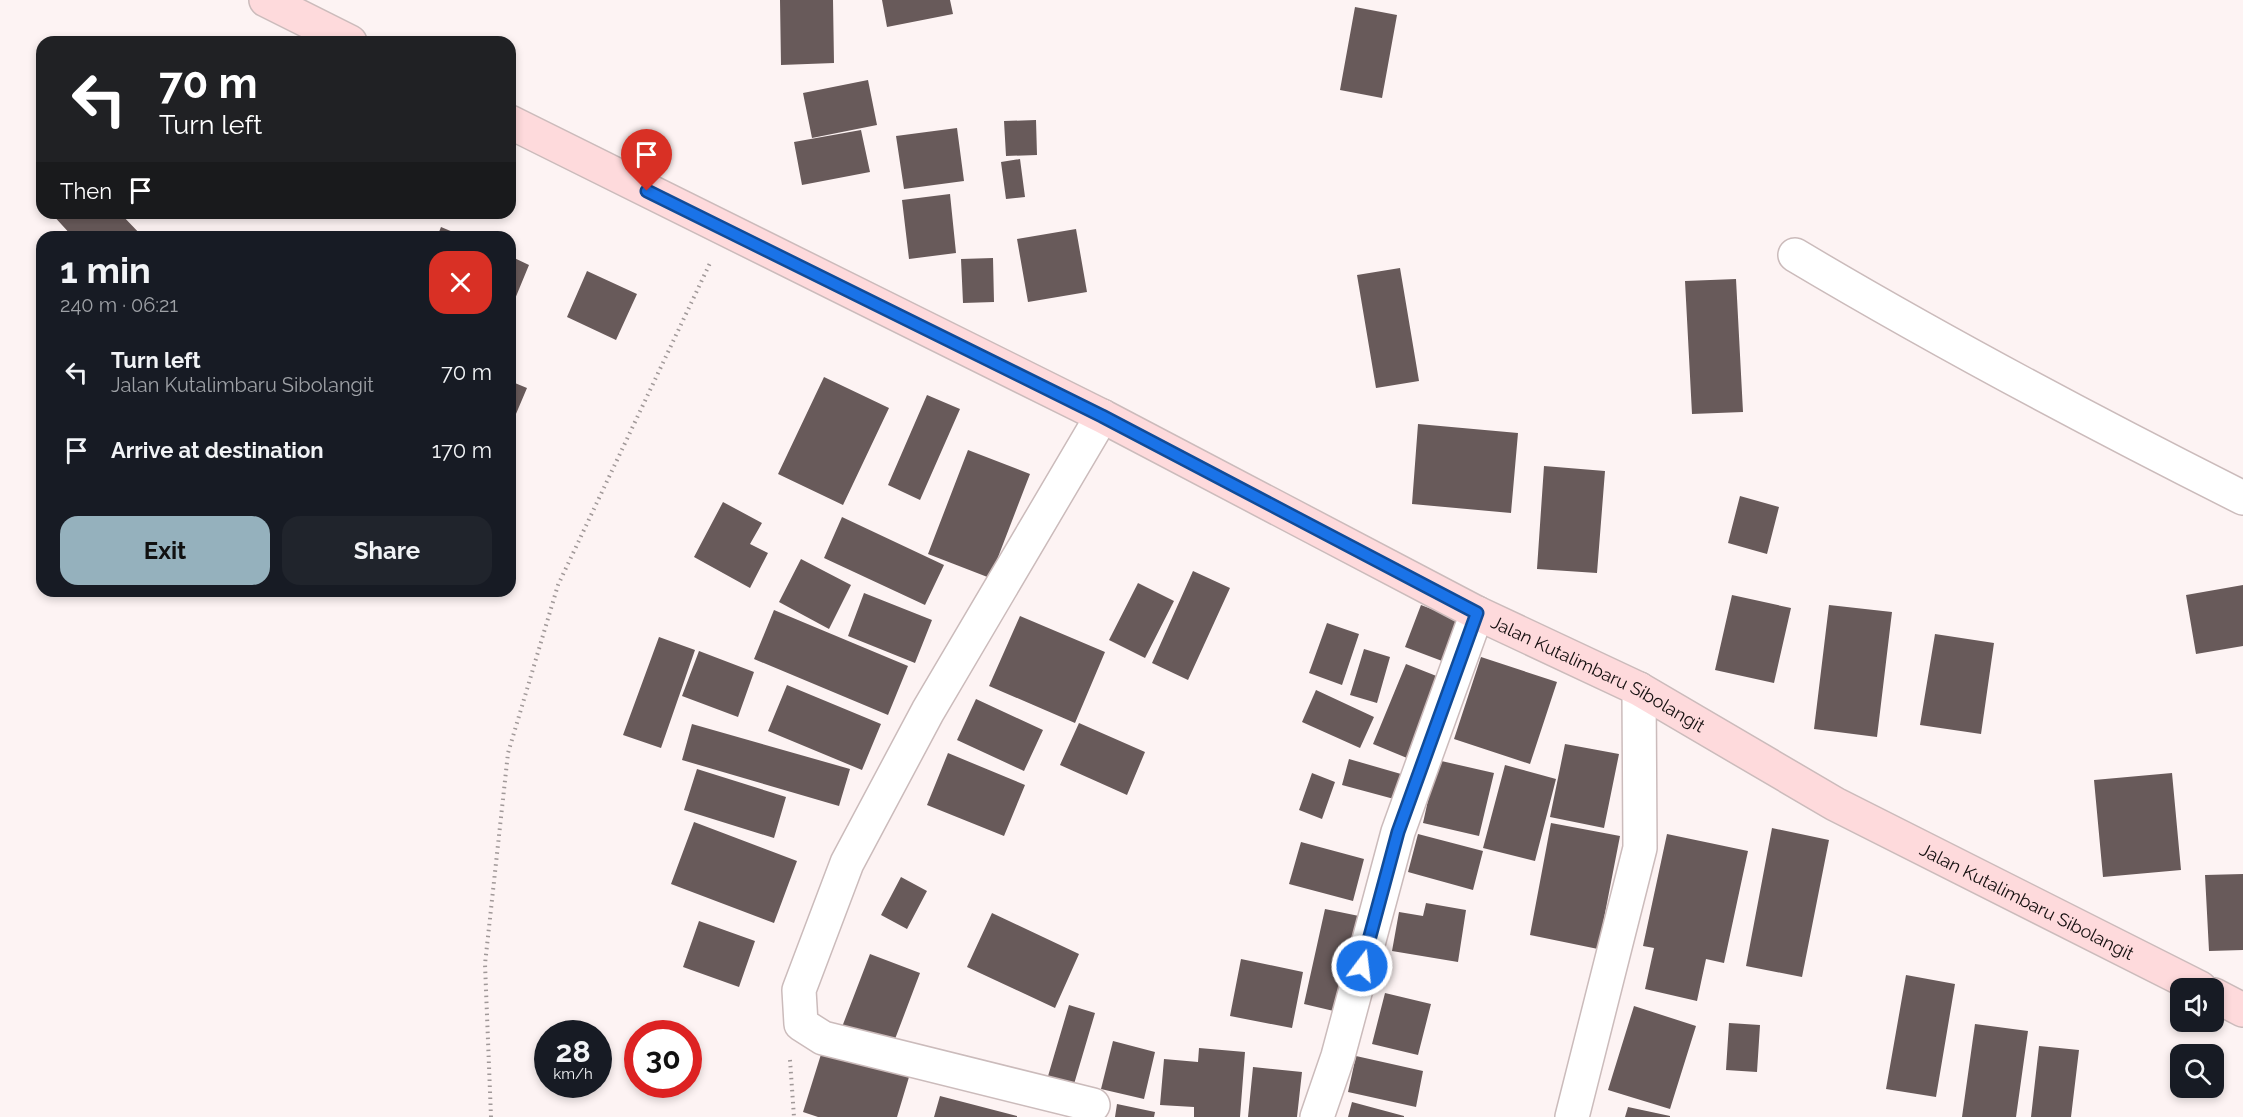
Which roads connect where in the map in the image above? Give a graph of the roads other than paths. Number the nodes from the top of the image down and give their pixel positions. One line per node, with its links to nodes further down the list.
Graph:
1 (266, 0): 2 (street)
2 (338, 36)
3 (516, 125): 5 (street, Jalan Kutalimbaru Sibolangit)
4 (1795, 255): 6 (street)
5 (1102, 416): 7 (street, Jalan Kutalimbaru Sibolangit); 12 (street)
6 (2243, 498)
7 (1477, 613): 8 (street, Jalan Kutalimbaru Sibolangit); 13 (street)
8 (1639, 689): 9 (street, Jalan Kutalimbaru Sibolangit); 14 (street)
9 (2180, 978)
10 (2224, 1000): 11 (street)
11 (2243, 1010)
12 (1093, 1105)
13 (1317, 1117)
14 (1572, 1117)

